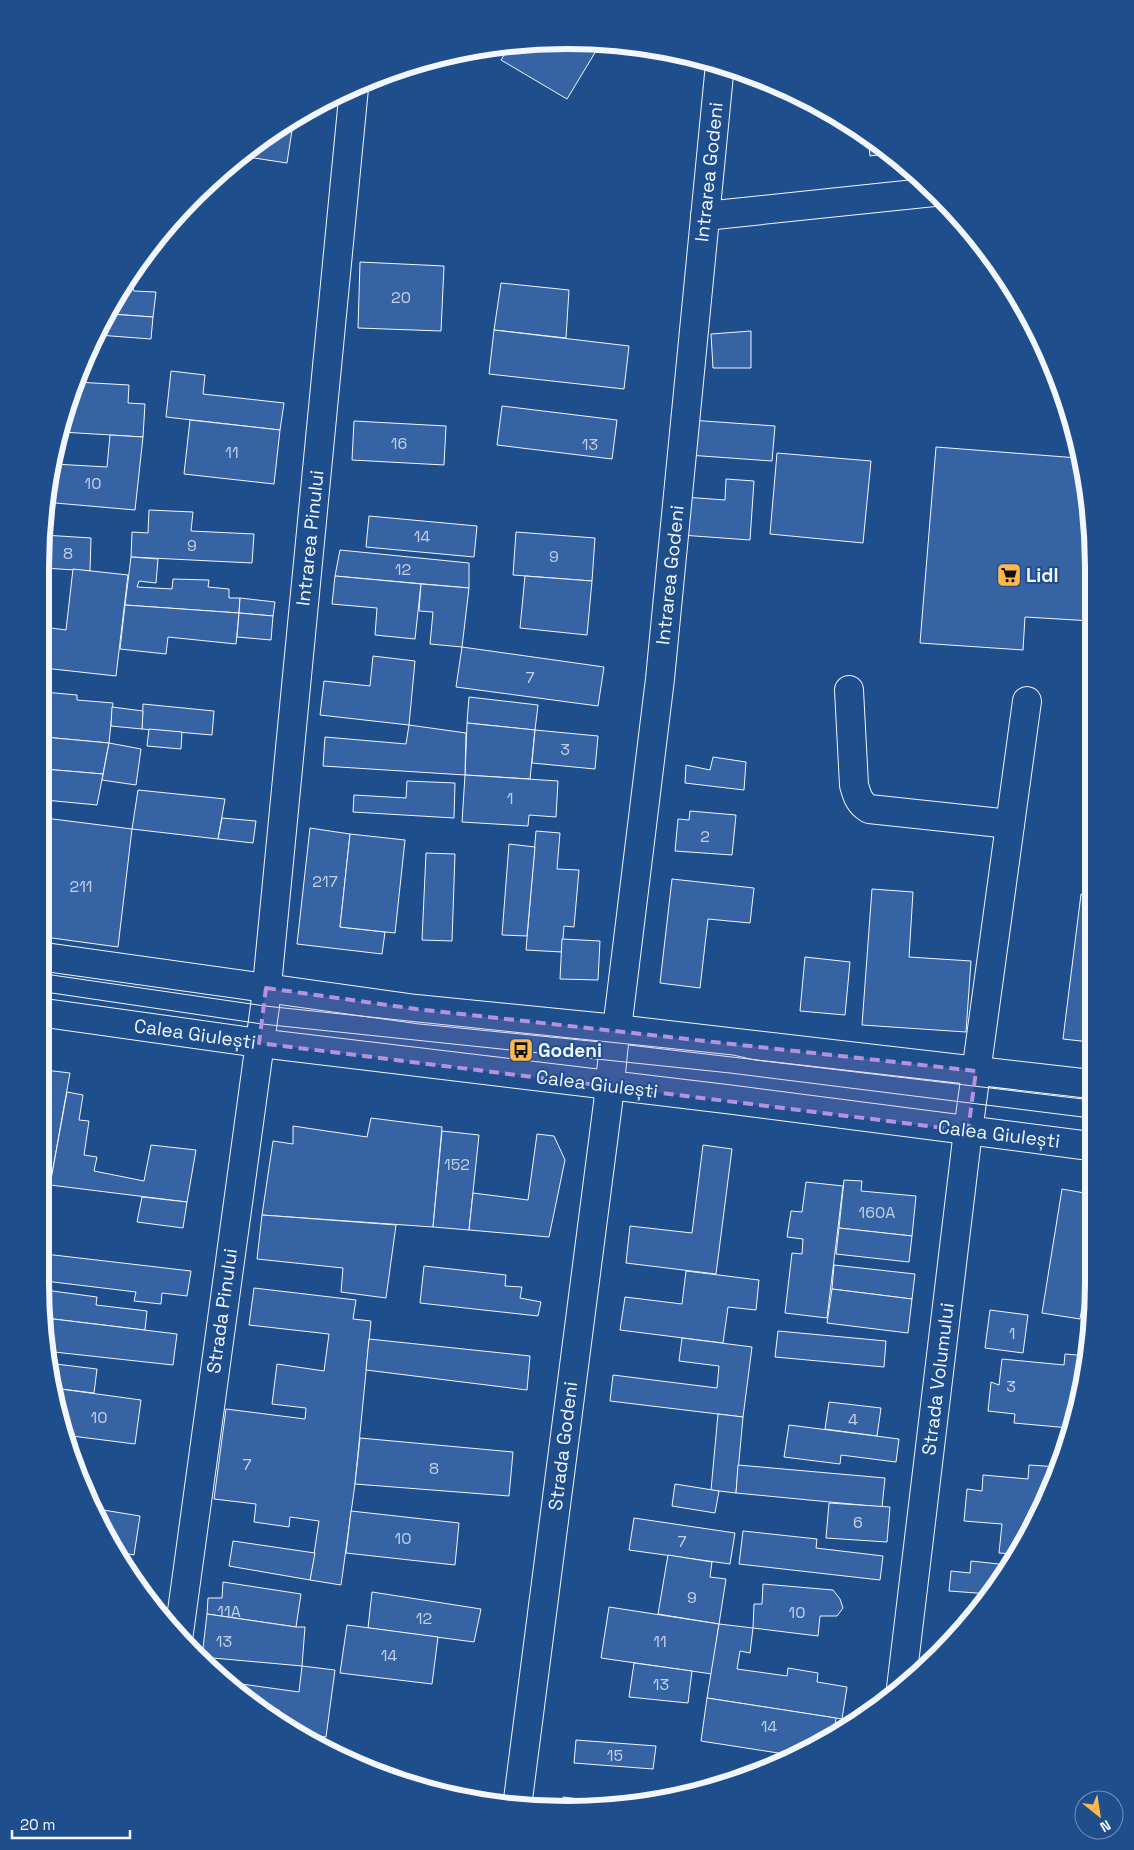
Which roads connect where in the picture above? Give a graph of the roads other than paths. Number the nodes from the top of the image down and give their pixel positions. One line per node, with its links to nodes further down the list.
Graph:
1 (719, 72): 4 (street, Intrarea Godeni)
2 (353, 95): 9 (street, Intrarea Pinului)
3 (925, 193): 4 (street)
4 (705, 216): 11 (street, Intrarea Godeni)
5 (849, 690): 7 (street)
6 (1027, 701): 7 (street, Strada Volumului)
7 (1010, 824): 13 (street, Strada Volumului)
8 (49, 958): 9 (street)
9 (266, 988): 11 (street); 12 (street, Strada Pinului)
10 (49, 1014): 12 (street, Calea Giulești)
11 (617, 1029): 13 (street); 15 (street, Intrarea Godeni)
12 (260, 1043): 15 (street, Calea Giulești); 18 (street, Strada Pinului)
13 (976, 1071): 14 (street); 16 (street, Strada Volumului)
14 (1085, 1083)
15 (610, 1085): 16 (street, Calea Giulești); 20 (street, Strada Godeni)
16 (968, 1131): 17 (street, Calea Giulești); 19 (street, Strada Volumului)
17 (1085, 1145)
18 (180, 1628)
19 (902, 1678)
20 (518, 1799)

